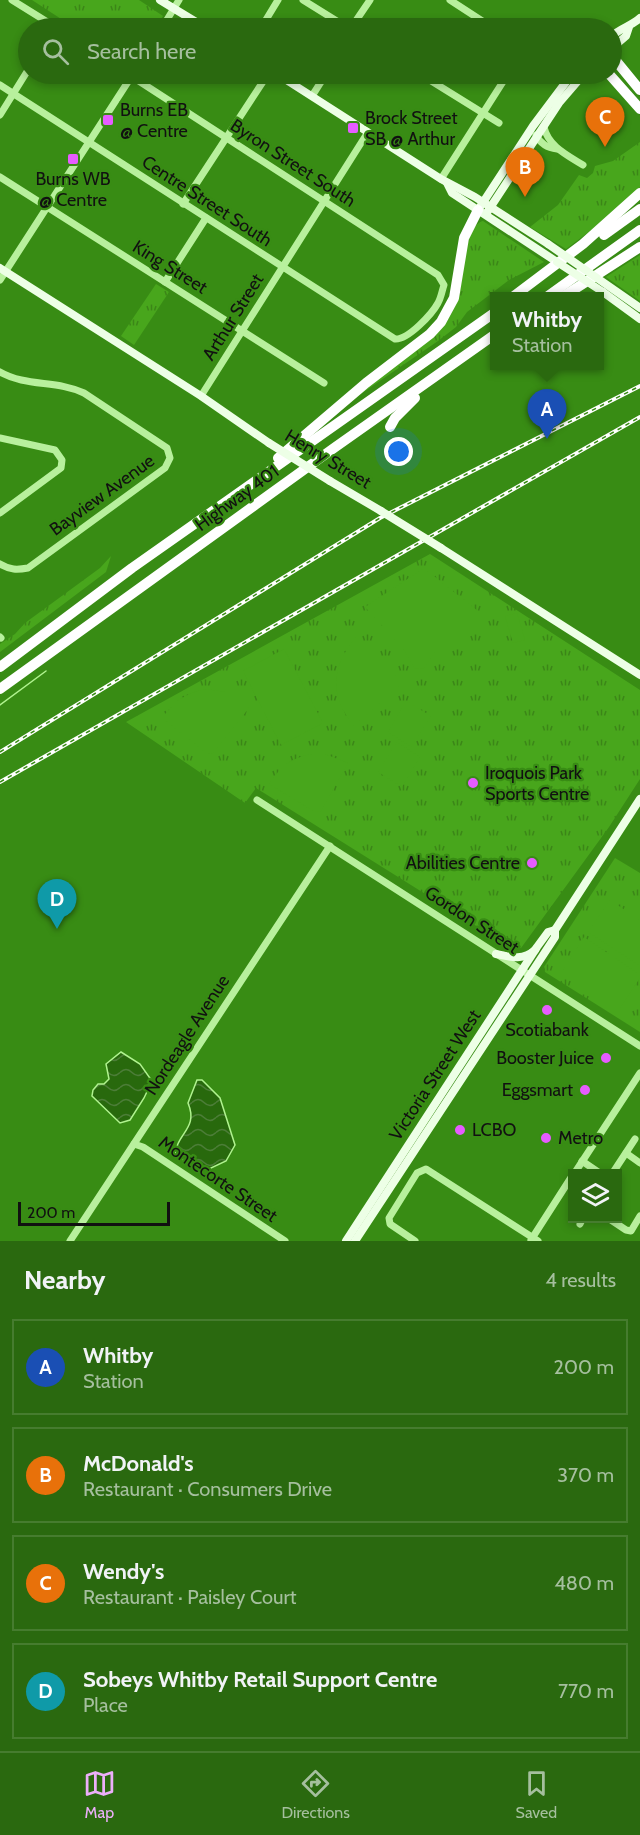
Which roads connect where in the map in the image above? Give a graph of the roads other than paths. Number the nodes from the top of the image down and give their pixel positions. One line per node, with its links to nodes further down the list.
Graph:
1 (12, 0): 9 (street)
2 (160, 0): 8 (main road)
3 (179, 0): 8 (street)
4 (278, 0): 12 (street)
5 (303, 0): 13 (street)
6 (370, 0): 14 (street)
7 (450, 0): 15 (street)
8 (174, 9): 10 (street); 11 (main road)
9 (40, 18)
10 (168, 18)
11 (189, 18)
12 (267, 18)
13 (333, 18)
14 (357, 18)
15 (478, 18)
16 (640, 18): 17 (main road)
17 (629, 27): 18 (main road); 19 (main road)
18 (622, 29)
19 (622, 39)
20 (622, 68): 33 (highway)
21 (20, 84): 34 (street)
22 (125, 84): 45 (street)
23 (146, 84): 44 (street, Byron Street South)
24 (261, 84): 44 (street)
25 (293, 84): 35 (main road)
26 (320, 84): 35 (street)
27 (437, 84): 37 (street)
28 (501, 84): 37 (street)
29 (564, 84): 40 (main road)
30 (576, 84): 41 (main road)
31 (618, 84): 36 (highway)
32 (0, 85): 34 (street, Centre Street South)
33 (640, 90)
34 (14, 94): 38 (street); 45 (street, Centre Street South)
35 (312, 96): 42 (main road)
36 (640, 110)
37 (483, 112): 39 (street); 49 (street)
38 (0, 115)
39 (499, 123)
40 (533, 126): 43 (street); 54 (main road)
41 (544, 127): 43 (main road); 46 (street)
42 (368, 132): 49 (main road); 51 (street, Arthur Street)
43 (537, 137): 46 (street); 54 (main road)
44 (226, 138): 51 (street, Byron Street South); 52 (street)
45 (89, 142): 52 (street, Centre Street South); 53 (street)
46 (557, 149): 47 (street)
47 (583, 165)
48 (0, 177): 53 (street, King Street)
49 (444, 181): 54 (main road)
50 (640, 193): 64 (highway)
51 (324, 201): 59 (street, Arthur Street); 73 (street, Byron Street South)
52 (183, 204): 56 (street, Centre Street South)
53 (47, 207): 60 (street); 62 (street, King Street)
54 (485, 208): 63 (main road, bridge); 63 (main road, bridge); 83 (highway)
55 (640, 209): 65 (highway)
56 (206, 218): 59 (street, Centre Street South); 62 (street)
57 (640, 230): 66 (highway)
58 (640, 247): 67 (highway)
59 (283, 267): 71 (street, Arthur Street); 73 (street, Centre Street South)
60 (3, 270): 61 (street); 78 (main road, Henry Street)
61 (0, 280)
62 (165, 282): 71 (street, King Street)
63 (607, 290): 68 (main road); 70 (main road)
64 (522, 292)
65 (523, 292)
66 (555, 292)
67 (572, 292)
68 (640, 308)
69 (490, 316): 83 (highway, Highway 401)
70 (640, 319)
71 (242, 331): 77 (street, King Street); 78 (street, Arthur Street)
72 (490, 339): 76 (highway, Highway 401)
73 (399, 340)
74 (490, 343): 76 (highway)
75 (0, 372): 82 (street, Bayview Avenue)
76 (436, 377): 79 (highway); 86 (highway, Highway 401)
77 (324, 383)
78 (201, 396): 85 (main road, Henry Street, bridge)
79 (390, 427)
80 (0, 438): 81 (street)
81 (0, 513)
82 (0, 564)
83 (132, 568): 84 (highway, Highway 401)
84 (0, 668)
85 (640, 675)
86 (0, 689)
87 (640, 799): 90 (main road, Victoria Street West)
88 (258, 800): 89 (street, Gordon Street)
89 (330, 846): 92 (street, Gordon Street); 97 (street, Nordeagle Avenue)
90 (555, 930): 91 (main road, Victoria Street West); 93 (main road, Victoria Street West)
91 (537, 948): 92 (main road); 93 (main road, Victoria Street West)
92 (496, 954): 93 (street, Gordon Street)
93 (526, 974): 94 (street, Gordon Street); 110 (main road, Victoria Street West); 111 (main road, Victoria Street West)
94 (640, 1046)
95 (640, 1073): 99 (street)
96 (635, 1139): 98 (street)
97 (134, 1144): 108 (street, Nordeagle Avenue); 109 (street, Montecorte Street)
98 (626, 1153): 100 (street); 103 (street)
99 (582, 1161): 101 (street); 102 (street)
100 (640, 1163)
101 (577, 1169)
102 (595, 1169)
103 (615, 1169)
104 (568, 1183): 107 (street)
105 (640, 1216): 106 (street)
106 (616, 1223)
107 (533, 1240): 112 (street)
108 (70, 1241)
109 (285, 1241)
110 (344, 1241)
111 (355, 1241)
112 (415, 1241)

